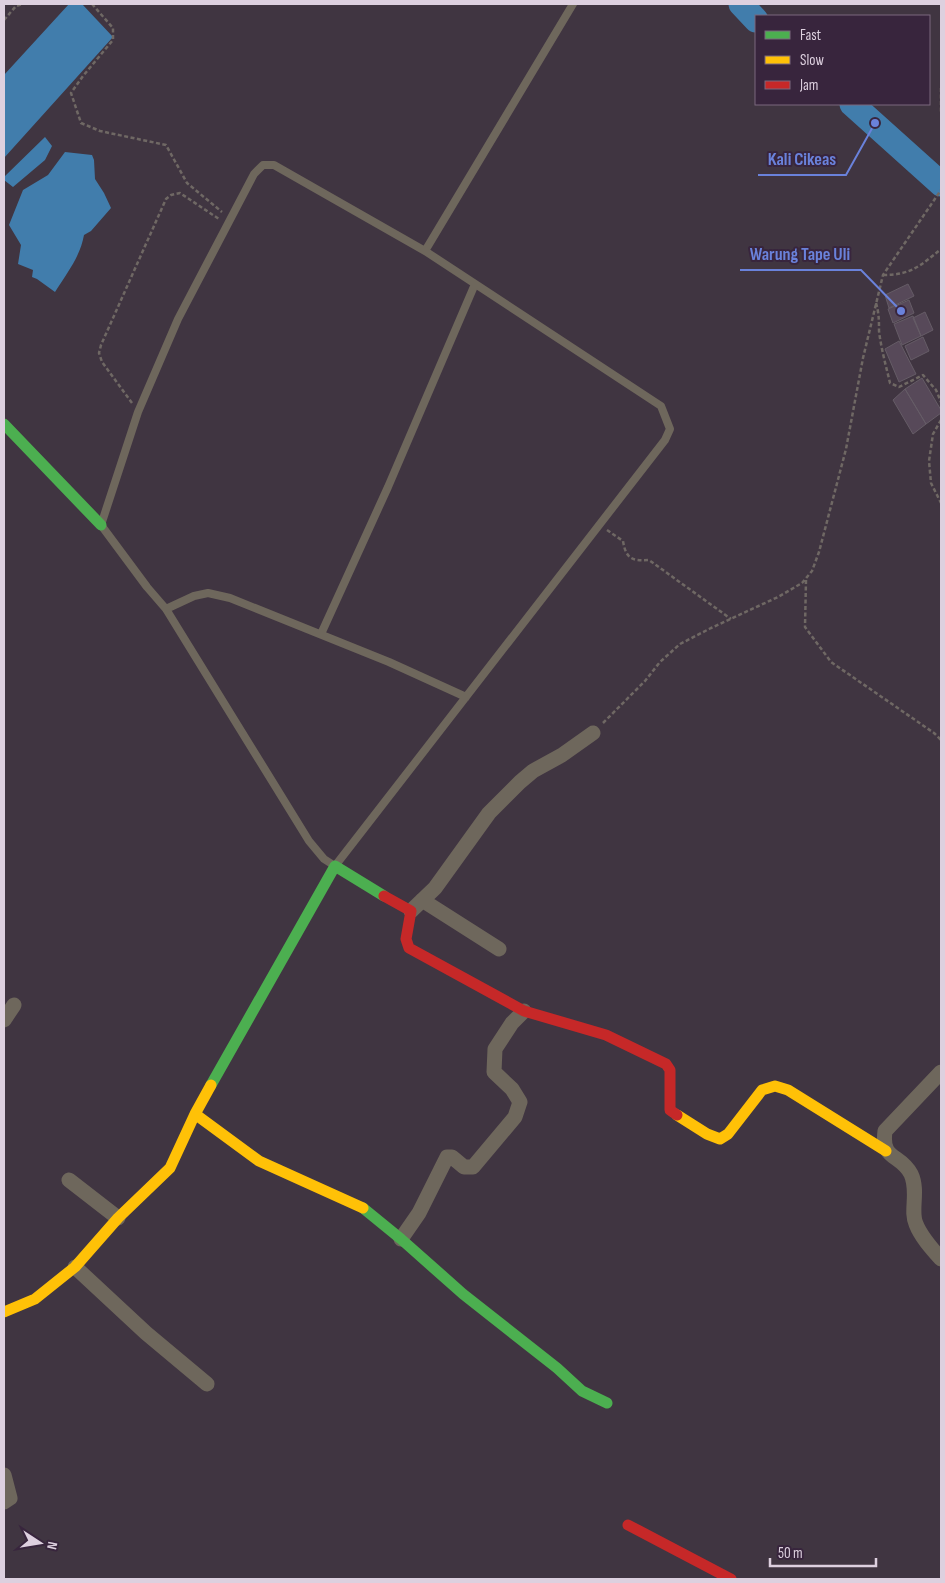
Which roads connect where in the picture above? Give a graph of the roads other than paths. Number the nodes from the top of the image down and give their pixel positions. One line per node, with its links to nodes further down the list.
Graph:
1 (573, 4): 2 (lane)
2 (425, 251): 3 (lane); 5 (lane)
3 (475, 284): 7 (lane); 8 (lane)
4 (4, 424): 5 (street)
5 (101, 524): 6 (lane)
6 (166, 609): 7 (lane); 10 (lane)
7 (321, 634): 8 (lane)
8 (466, 697): 10 (lane)
9 (592, 733): 11 (street)
10 (335, 866): 12 (street); 18 (street)
11 (422, 900): 12 (street); 13 (street)
12 (411, 911): 15 (street)
13 (499, 949)
14 (14, 1005): 16 (street)
15 (524, 1011): 19 (street); 22 (street)
16 (4, 1020)
17 (941, 1072): 19 (street)
18 (195, 1114): 21 (street); 22 (street)
19 (886, 1151): 23 (street)
20 (69, 1180): 21 (street)
21 (118, 1218): 24 (street)
22 (401, 1239): 27 (street)
23 (941, 1259)
24 (75, 1267): 25 (street); 26 (street)
25 (4, 1312)
26 (207, 1384)
27 (607, 1403)
28 (4, 1475): 29 (street)
29 (4, 1502)
30 (628, 1525): 31 (street)
31 (732, 1579)

